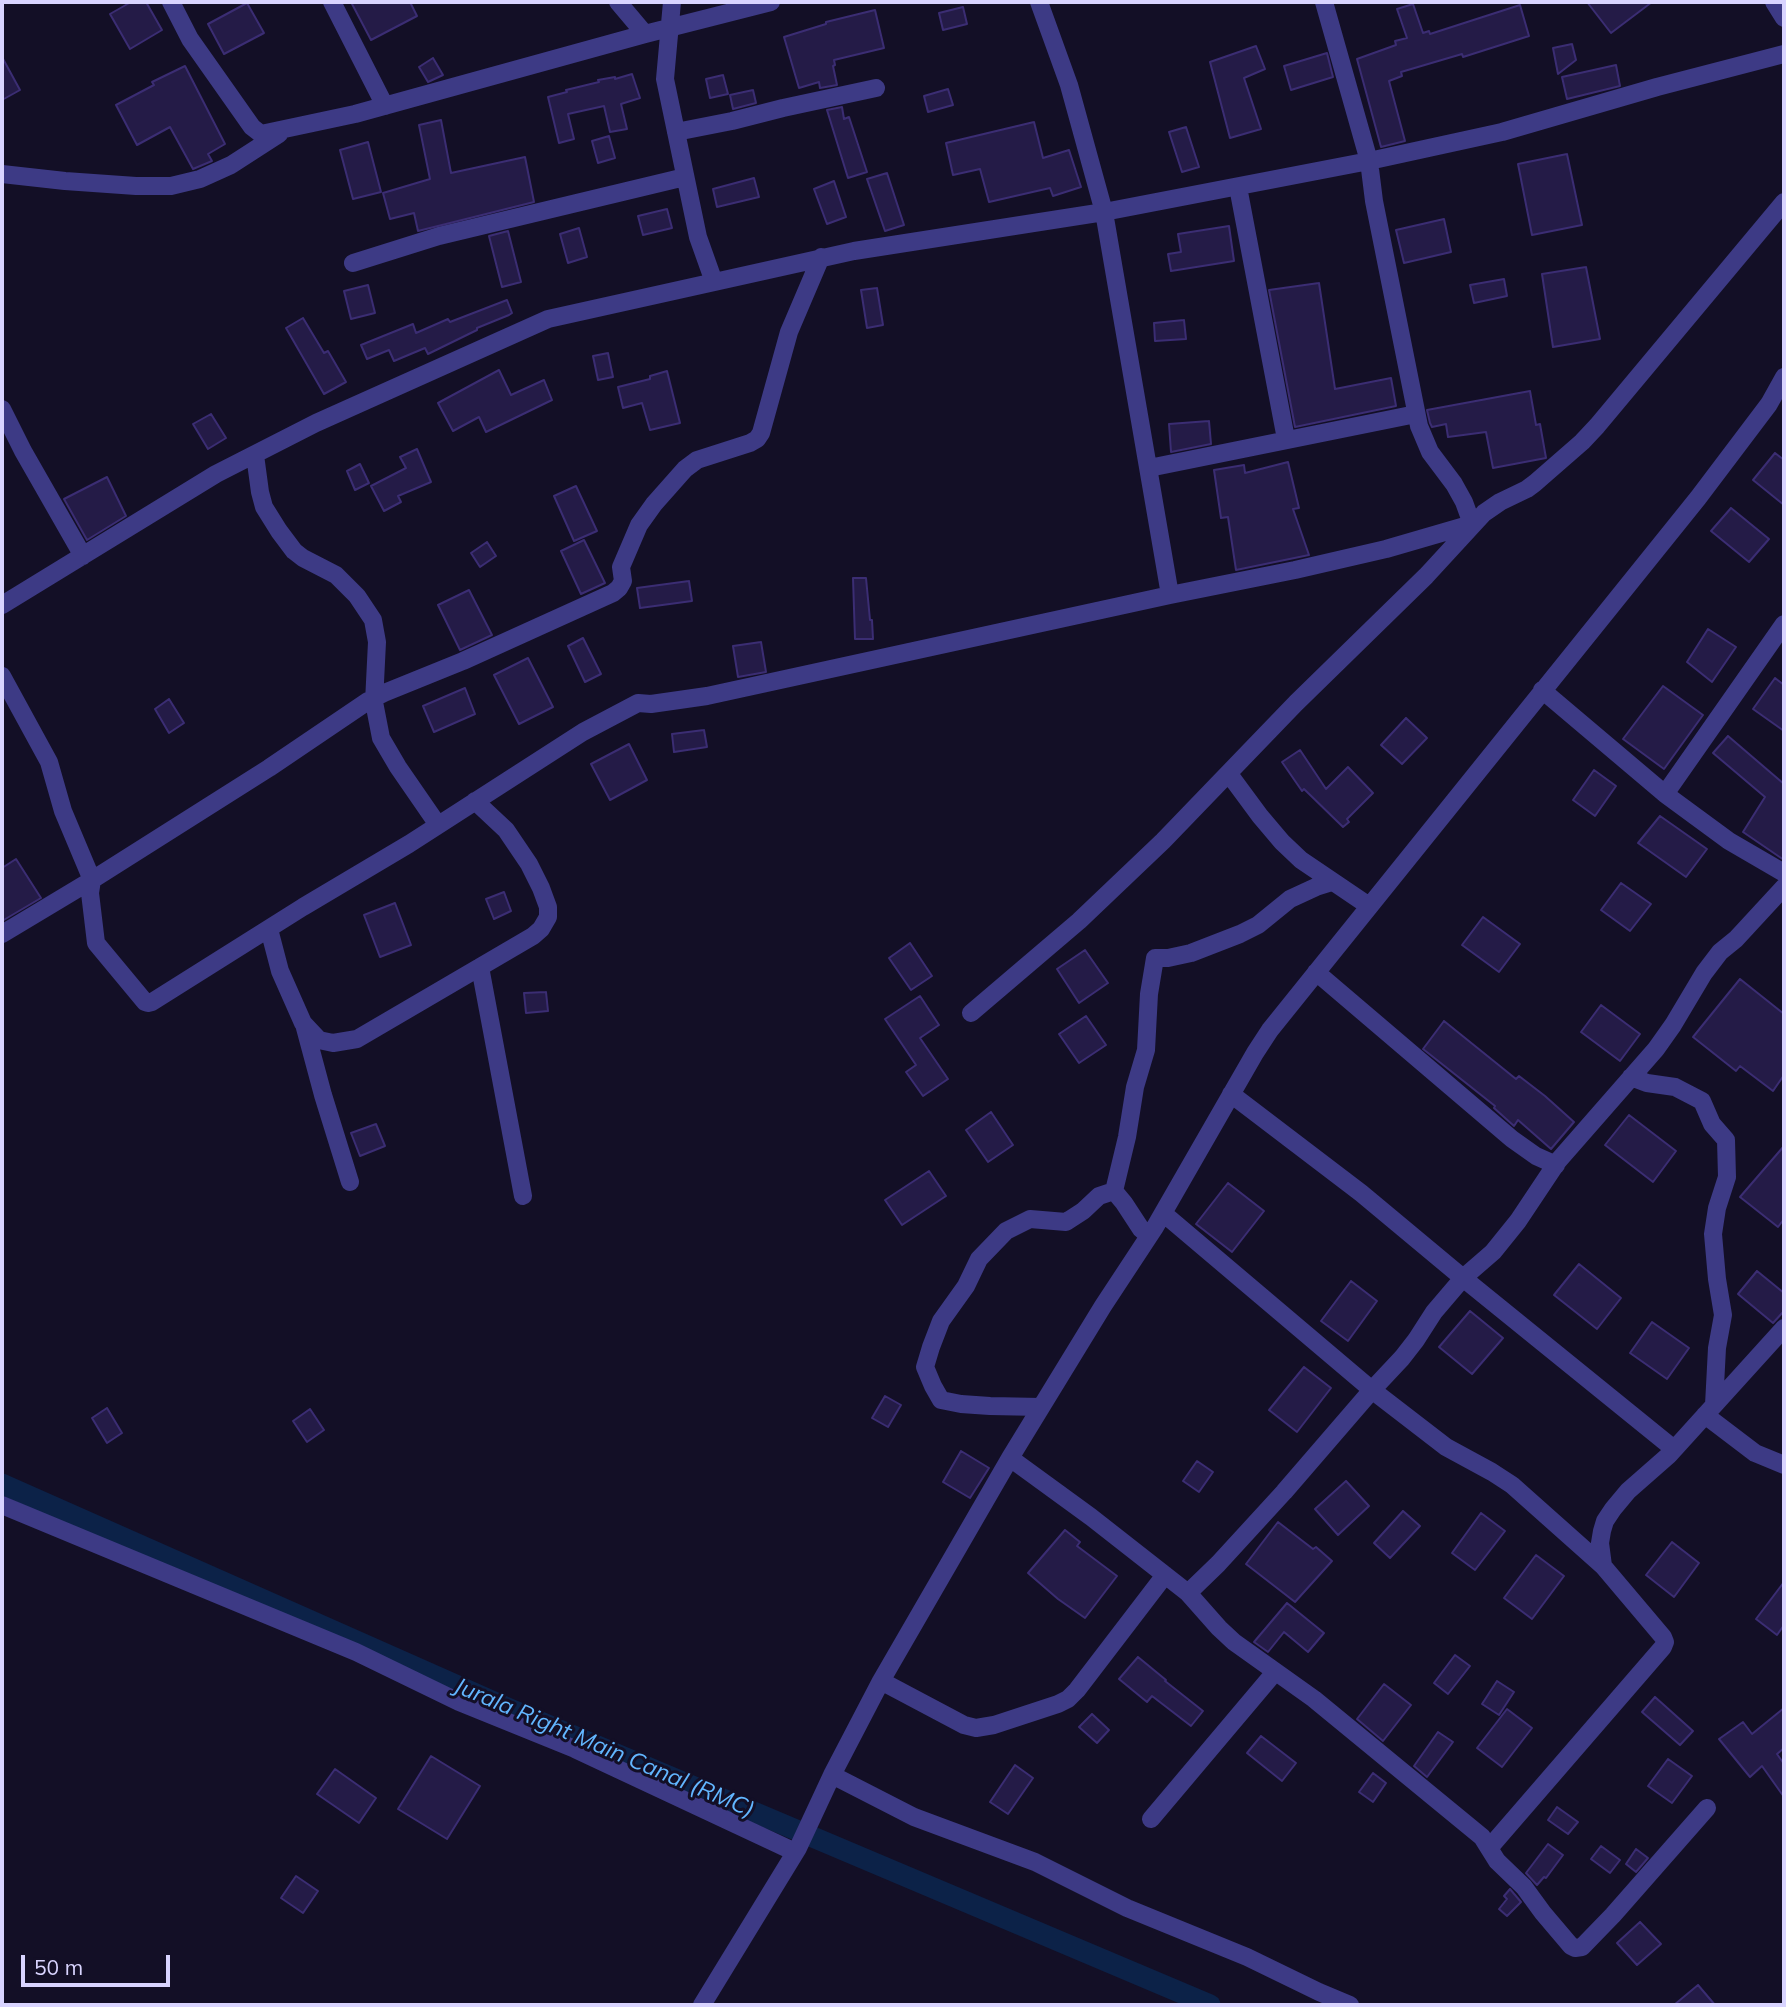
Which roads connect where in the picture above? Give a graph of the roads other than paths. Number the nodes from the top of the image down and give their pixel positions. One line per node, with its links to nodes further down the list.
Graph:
1 (171, 2): 15 (street)
2 (332, 2): 14 (street)
3 (618, 2): 11 (street)
4 (672, 2): 10 (street)
5 (771, 2): 10 (street)
6 (1039, 2): 22 (street)
7 (1324, 2): 17 (street)
8 (1774, 2): 9 (street)
9 (1784, 18)
10 (668, 28): 11 (street); 16 (street)
11 (645, 34): 14 (street)
12 (1784, 54): 17 (street)
13 (876, 88): 16 (street)
14 (385, 106): 15 (street)
15 (285, 130): 18 (street)
16 (676, 132): 19 (street)
17 (1369, 161): 20 (street); 28 (street)
18 (2, 174)
19 (685, 177): 24 (street); 25 (street)
20 (1238, 187): 22 (street); 29 (street)
21 (1784, 202): 32 (street)
22 (1104, 212): 23 (street); 31 (street)
23 (821, 257): 25 (street); 39 (street)
24 (353, 263)
25 (714, 282): 30 (street)
26 (1784, 377): 38 (street)
27 (2, 409): 33 (street)
28 (1416, 414): 29 (street); 32 (street)
29 (1286, 439): 31 (street)
30 (255, 455): 33 (street); 39 (street)
31 (1149, 468): 34 (street)
32 (1472, 524): 34 (street); 40 (street)
33 (83, 556): 35 (street)
34 (1170, 595): 42 (street)
35 (2, 605)
36 (1784, 624): 41 (street)
37 (2, 676): 45 (street)
38 (1542, 690): 41 (street); 48 (street)
39 (374, 698): 43 (street); 45 (street)
40 (1229, 774): 46 (street); 53 (street)
41 (1665, 794): 44 (street)
42 (475, 802): 43 (street); 51 (street)
43 (438, 824): 49 (street)
44 (1784, 873)
45 (92, 880): 49 (street); 50 (street)
46 (1332, 882): 48 (street); 59 (street)
47 (1784, 887): 55 (street)
48 (1369, 906): 52 (street)
49 (269, 929): 54 (street)
50 (2, 934)
51 (480, 967): 54 (street); 60 (street)
52 (1316, 972): 56 (street); 57 (street)
53 (971, 1013)
54 (303, 1023): 58 (street)
55 (1631, 1077): 57 (street); 67 (street)
56 (1231, 1094): 61 (street); 63 (street)
57 (1556, 1165): 63 (street)
58 (350, 1182)
59 (1114, 1191): 62 (street); 66 (street)
60 (523, 1196)
61 (1163, 1213): 62 (street); 65 (street)
62 (1149, 1236): 66 (street)
63 (1463, 1278): 65 (street); 68 (street)
64 (1784, 1328): 67 (street)
65 (1372, 1390): 72 (street); 74 (street)
66 (1041, 1406): 69 (street)
67 (1710, 1410): 68 (street); 70 (street)
68 (1674, 1449): 72 (street)
69 (1010, 1458): 73 (street); 76 (street)
70 (1784, 1465)
71 (2, 1505): 81 (street)
72 (1603, 1566): 80 (street)
73 (1165, 1575): 74 (street); 76 (street)
74 (1188, 1593): 75 (street)
75 (1275, 1672): 79 (street); 80 (street)
76 (881, 1681): 77 (street)
77 (831, 1778): 81 (street); 83 (street)
78 (1707, 1808): 80 (street)
79 (1151, 1819)
80 (1490, 1847)
81 (797, 1850): 82 (street)
82 (702, 2005)
83 (1350, 2005)

